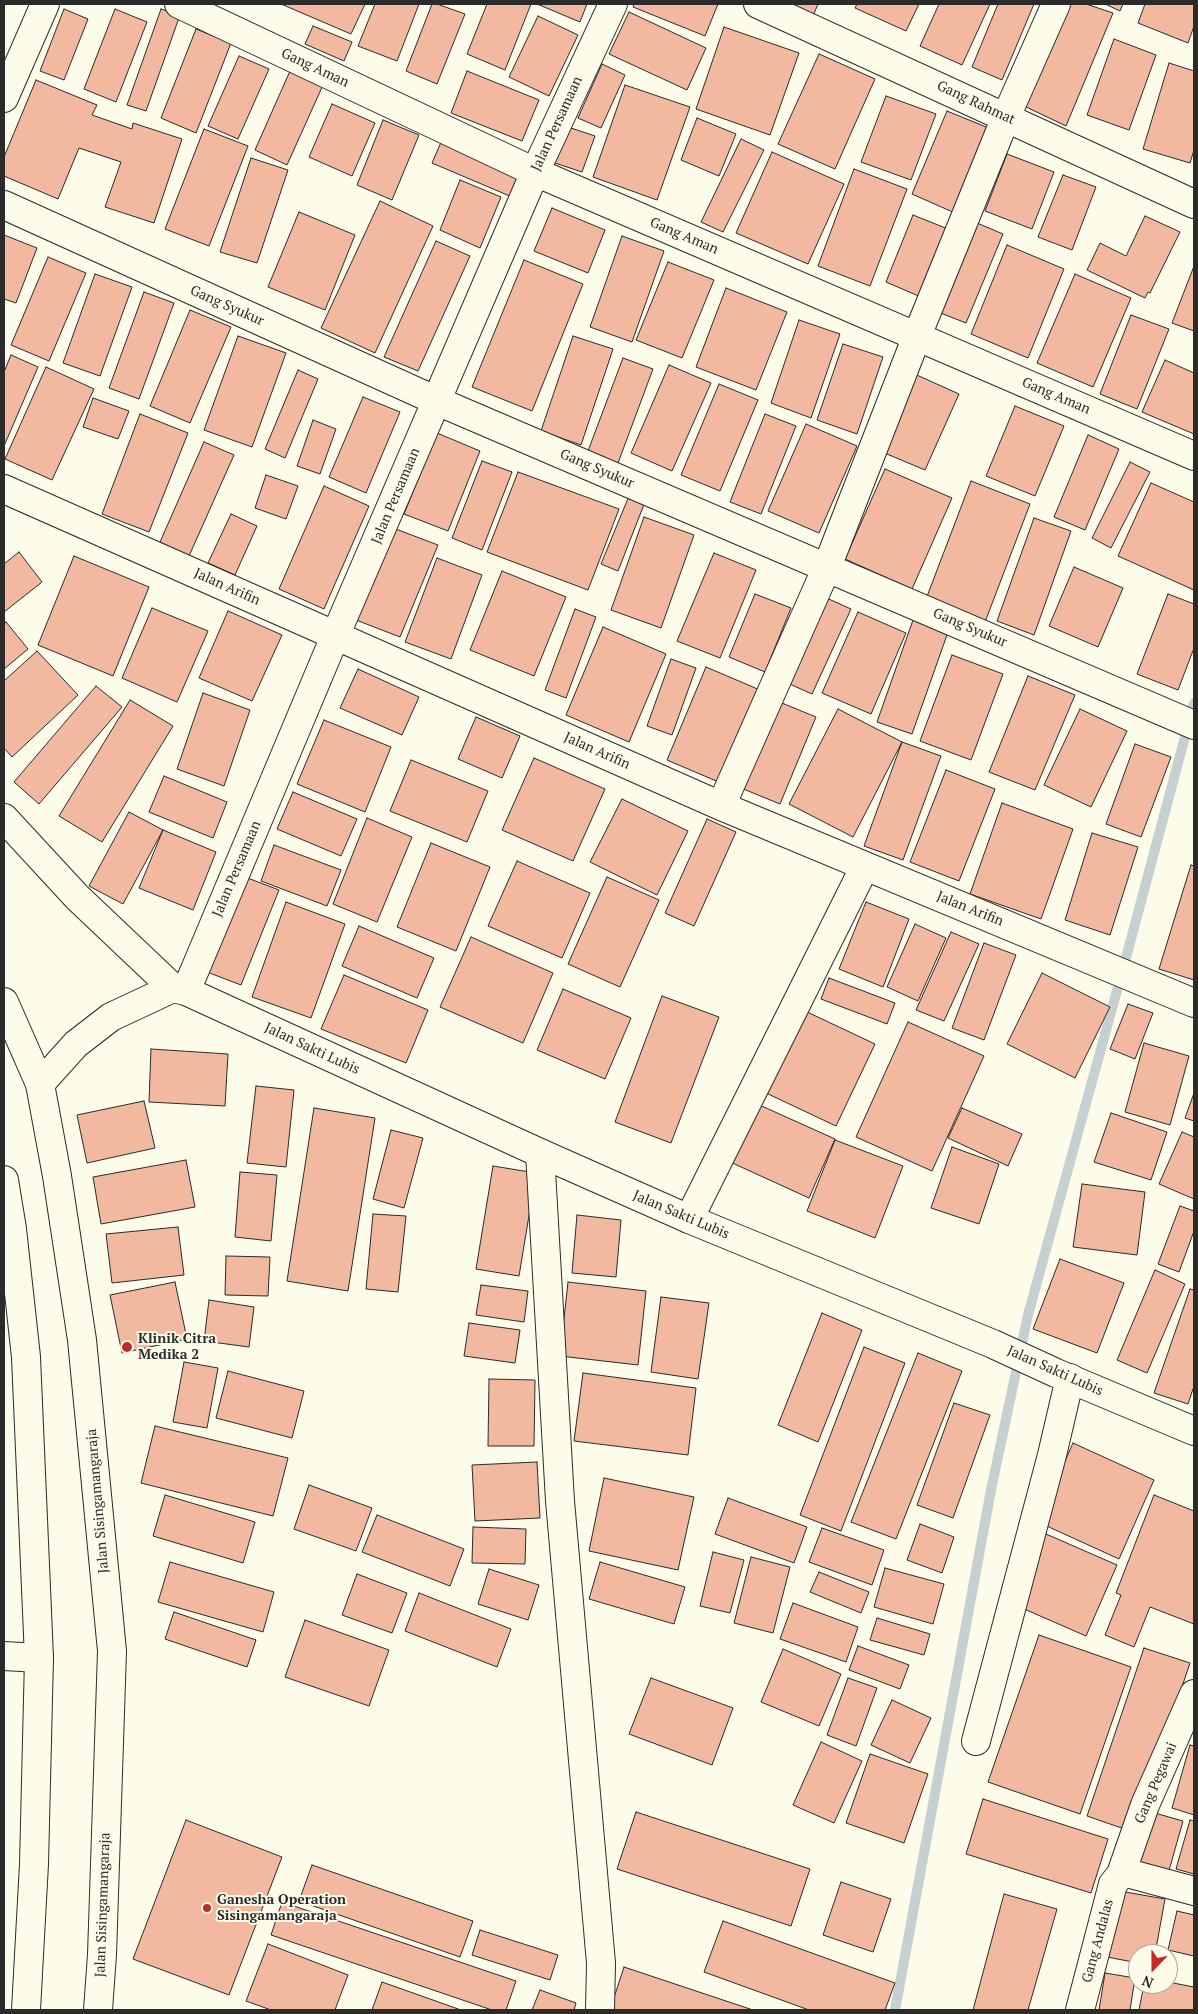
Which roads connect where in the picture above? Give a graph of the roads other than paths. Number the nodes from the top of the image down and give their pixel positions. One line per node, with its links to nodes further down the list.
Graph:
1 (45, 4): 6 (street)
2 (179, 4): 8 (street, Gang Aman)
3 (613, 4): 8 (street, Jalan Persamaan)
4 (758, 4): 7 (street, Gang Rahmat)
5 (1056, 4): 7 (street)
6 (4, 98)
7 (1006, 117): 9 (street, Gang Rahmat); 11 (street)
8 (535, 172): 11 (street, Gang Aman); 12 (street, Jalan Persamaan)
9 (1194, 204)
10 (4, 205): 12 (street, Gang Syukur)
11 (917, 336): 13 (street, Gang Aman); 15 (street)
12 (437, 401): 15 (street, Gang Syukur); 16 (street, Jalan Persamaan)
13 (1194, 456)
14 (4, 489): 16 (street, Jalan Arifin)
15 (827, 567): 17 (street, Gang Syukur); 18 (street)
16 (336, 634): 18 (street, Jalan Arifin); 21 (street, Jalan Persamaan)
17 (1186, 722)
18 (721, 806): 20 (street, Jalan Arifin)
19 (4, 818): 21 (street, Jalan Sakti Lubis)
20 (865, 866): 23 (street, Jalan Arifin); 27 (street)
21 (179, 989): 24 (street); 25 (street, Jalan Sakti Lubis)
22 (4, 1002): 24 (street, Jalan Sisingamangaraja)
23 (1194, 1003)
24 (40, 1084): 37 (street, Jalan Sisingamangaraja)
25 (540, 1153): 27 (street, Jalan Sakti Lubis); 38 (street)
26 (4, 1180): 31 (street)
27 (689, 1219): 28 (street, Jalan Sakti Lubis)
28 (1063, 1376): 29 (street, Jalan Sakti Lubis); 33 (street)
29 (1194, 1431)
30 (4, 1656): 31 (street)
31 (39, 1658): 36 (street)
32 (1194, 1694): 34 (street, Gang Pegawai)
33 (976, 1741)
34 (1121, 1874): 35 (street); 39 (street, Gang Andalas)
35 (1194, 1891)
36 (26, 2010)
37 (98, 2010)
38 (600, 2010)
39 (1080, 2010)

